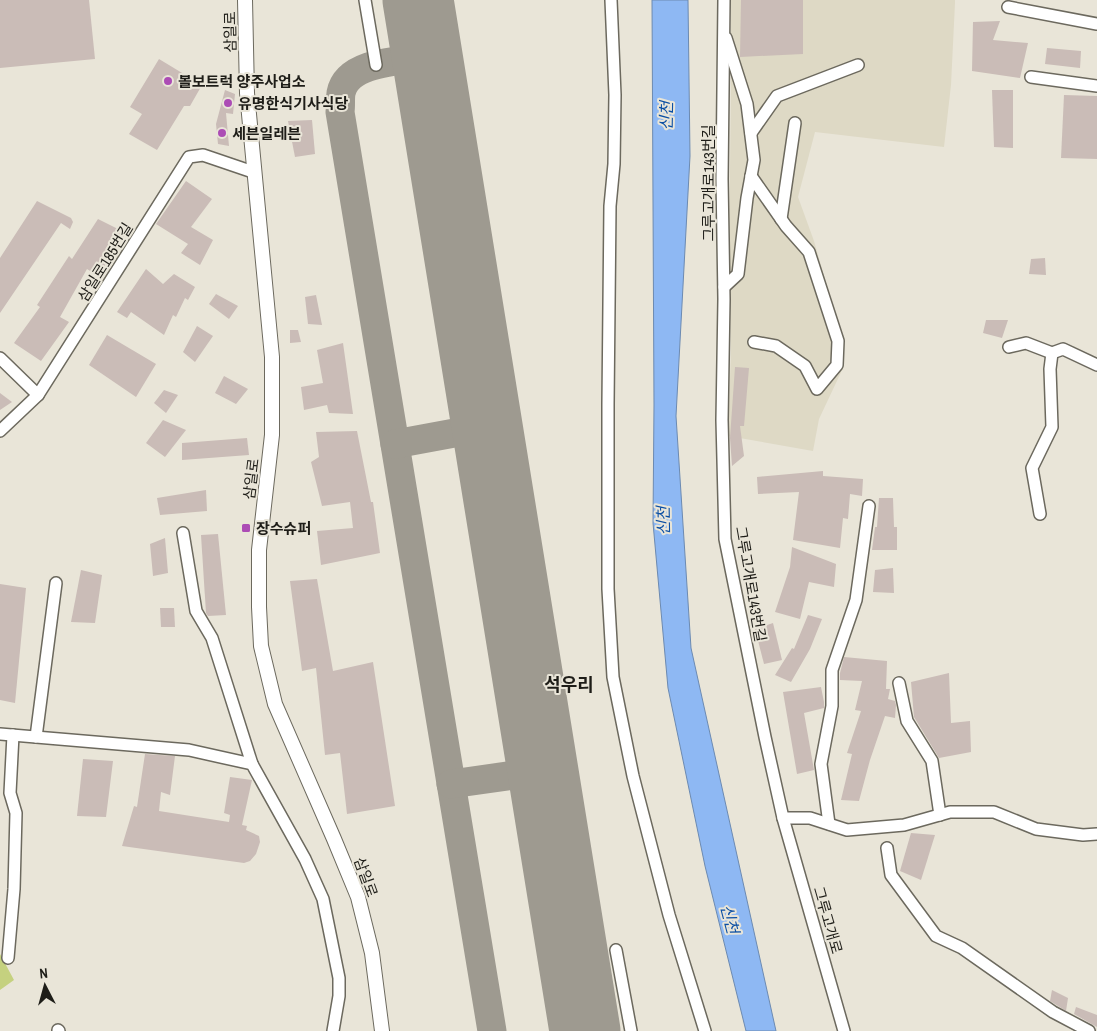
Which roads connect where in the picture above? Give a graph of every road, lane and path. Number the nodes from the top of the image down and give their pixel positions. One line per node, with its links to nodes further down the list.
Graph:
1 (245, 0): 14 (main road, 삼일로)
2 (366, 0): 8 (street)
3 (611, 0): 44 (street)
4 (724, 0): 7 (street, 그루고개로143번길)
5 (1008, 7): 6 (street)
6 (1097, 24)
7 (723, 29): 13 (street); 17 (street, 그루고개로143번길)
8 (376, 65)
9 (858, 65): 13 (street)
10 (1031, 78): 11 (street)
11 (1097, 86)
12 (795, 123): 16 (street)
13 (751, 133): 15 (street)
14 (254, 172): 23 (street, 삼일로185번길); 42 (main road, 삼일로)
15 (751, 176): 16 (street); 17 (street)
16 (781, 218): 18 (street)
17 (724, 287): 35 (street, 그루고개로143번길)
18 (754, 342)
19 (1009, 347): 20 (street)
20 (1052, 353): 22 (street); 26 (street)
21 (0, 358): 23 (street)
22 (1097, 365)
23 (38, 396): 24 (street, 삼일로185번길)
24 (0, 431)
25 (869, 506): 36 (street)
26 (1040, 514)
27 (183, 533): 33 (street)
28 (56, 583): 32 (street)
29 (899, 683): 34 (street)
30 (0, 734): 31 (street)
31 (13, 736): 32 (street); 40 (street)
32 (36, 737): 33 (street)
33 (252, 764): 41 (street)
34 (940, 815): 36 (street); 37 (street)
35 (783, 818): 36 (street); 45 (street, 그루고개로)
36 (829, 824)
37 (1097, 834)
38 (887, 848): 46 (street)
39 (616, 950): 43 (street)
40 (8, 958)
41 (333, 1031)
42 (382, 1031)
43 (631, 1031)
44 (705, 1031)
45 (844, 1031)
46 (1089, 1031)

